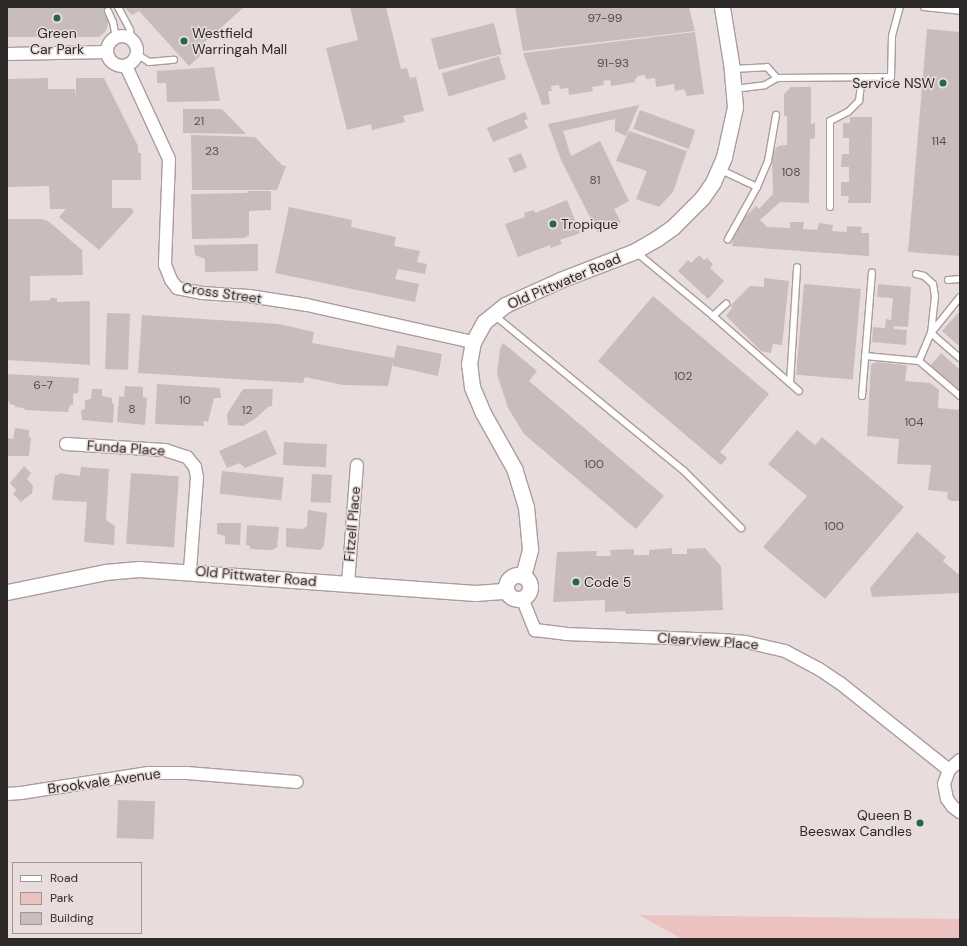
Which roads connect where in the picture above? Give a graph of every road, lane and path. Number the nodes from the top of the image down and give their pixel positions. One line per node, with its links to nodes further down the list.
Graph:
1 (118, 7): 8 (lane)
2 (722, 7): 14 (street, Old Pittwater Road)
3 (900, 7): 15 (lane)
4 (924, 7): 6 (lane)
5 (108, 11): 7 (lane)
6 (960, 11)
7 (116, 37): 8 (street); 9 (street)
8 (131, 38): 11 (street)
9 (107, 52): 10 (street); 13 (street)
10 (7, 54)
11 (138, 55): 12 (lane); 13 (street)
12 (174, 60)
13 (126, 66): 34 (street, Cross Street)
14 (732, 69): 16 (lane); 17 (street, Old Pittwater Road)
15 (862, 77): 16 (lane); 21 (lane)
16 (777, 78): 17 (lane)
17 (734, 89): 19 (street, Old Pittwater Road)
18 (776, 115): 20 (lane)
19 (719, 169): 20 (lane); 23 (street, Old Pittwater Road)
20 (757, 187): 22 (lane)
21 (830, 207)
22 (728, 239)
23 (635, 251): 31 (street, Old Pittwater Road); 32 (lane)
24 (797, 267): 38 (lane)
25 (872, 272): 35 (lane)
26 (916, 274): 33 (lane)
27 (948, 280): 28 (lane)
28 (960, 280)
29 (960, 297): 33 (lane)
30 (726, 304): 32 (lane)
31 (493, 314): 34 (street, Old Pittwater Road); 44 (lane)
32 (713, 316): 38 (lane)
33 (931, 333): 36 (lane); 37 (lane)
34 (473, 342): 46 (street, Old Pittwater Road)
35 (865, 356): 37 (lane); 40 (lane)
36 (960, 358)
37 (919, 361): 41 (lane)
38 (790, 383): 39 (lane)
39 (799, 391)
40 (862, 396)
41 (960, 396)
42 (66, 444): 45 (street, Funda Place)
43 (357, 465): 47 (street, Fitzell Place)
44 (741, 528)
45 (190, 571): 47 (street, Old Pittwater Road); 49 (street, Old Pittwater Road)
46 (523, 576): 48 (street); 50 (street)
47 (348, 584): 48 (street, Old Pittwater Road)
48 (506, 591): 50 (street)
49 (7, 592)
50 (522, 598): 52 (street, Clearview Place)
51 (960, 760): 52 (street)
52 (949, 770): 55 (street)
53 (297, 782): 54 (street, Brookvale Avenue)
54 (7, 794)
55 (960, 812)

